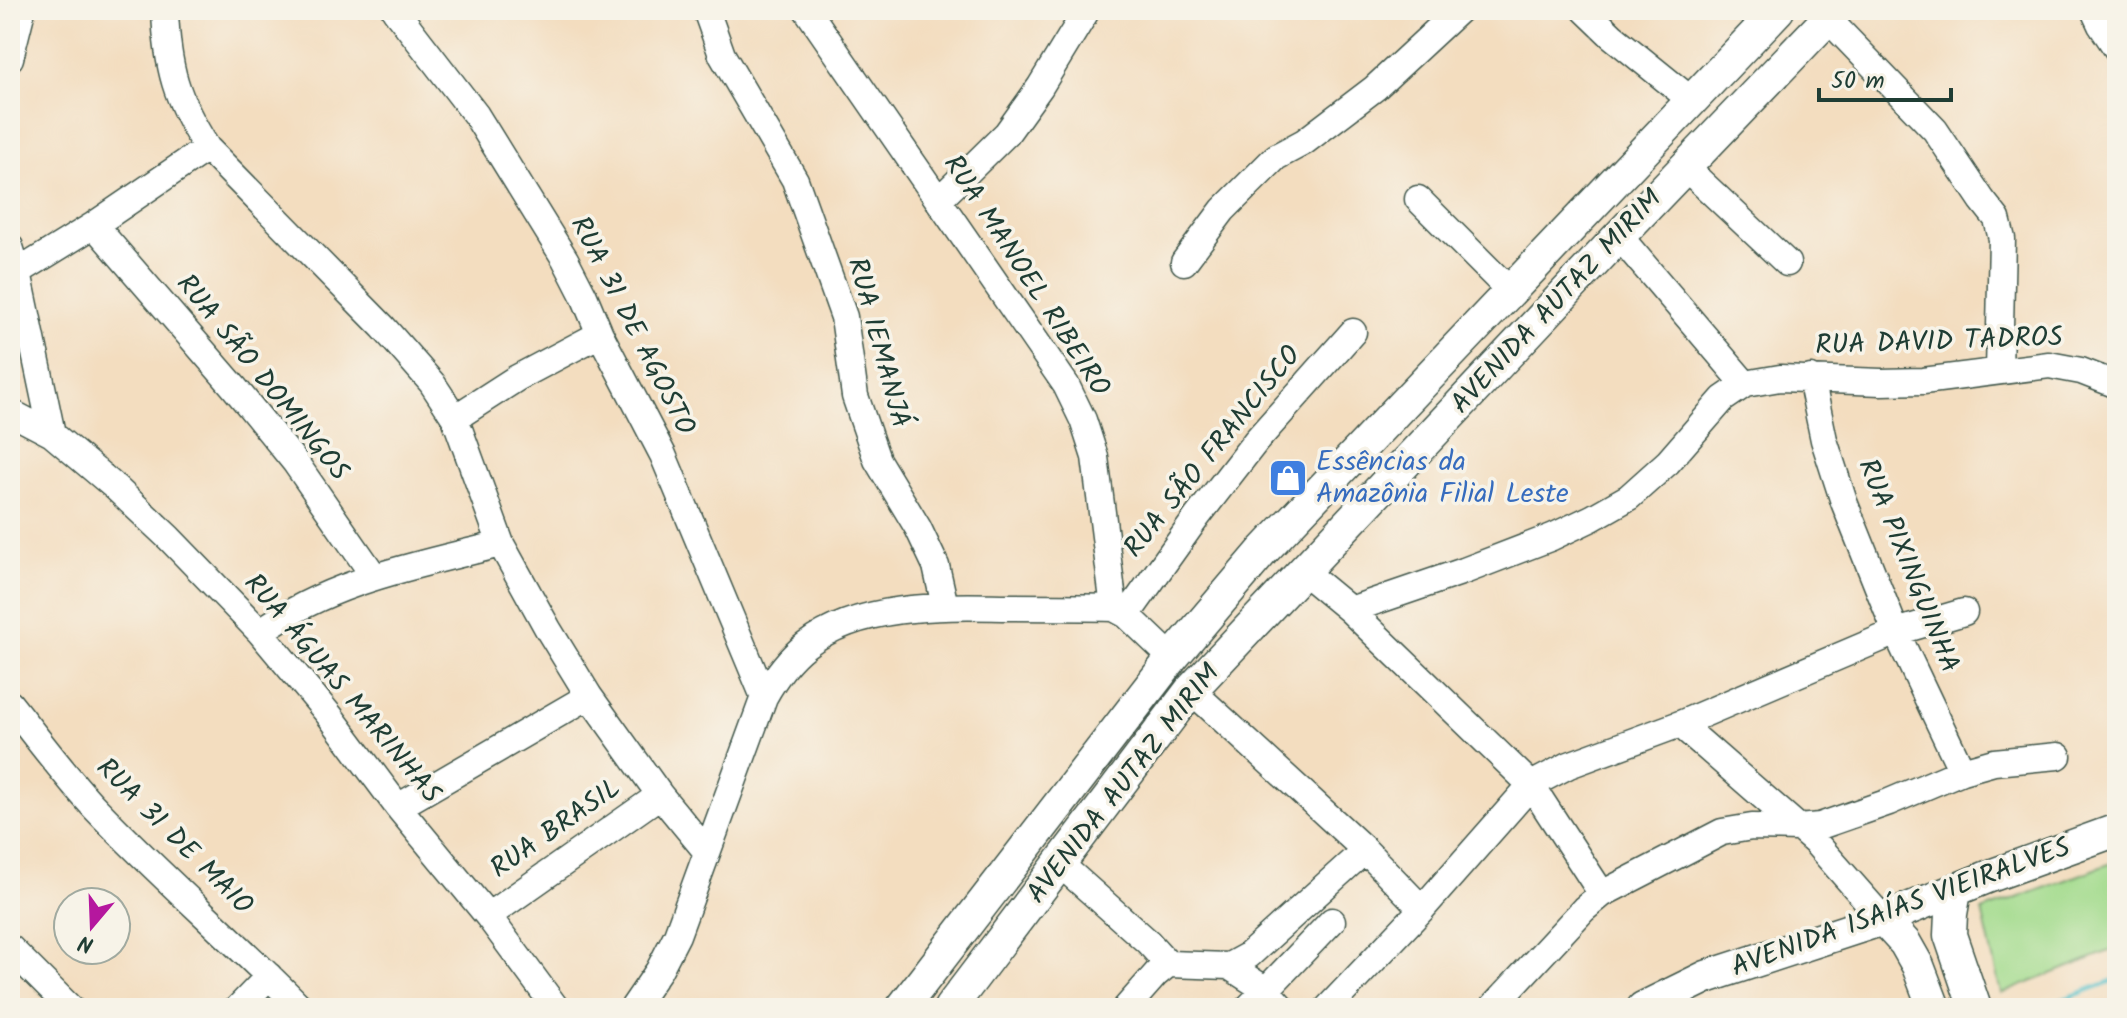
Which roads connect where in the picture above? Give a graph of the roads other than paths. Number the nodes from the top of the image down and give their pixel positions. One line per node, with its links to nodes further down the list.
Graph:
1 (22, 10): 13 (street)
2 (165, 10): 15 (street)
3 (395, 10): 26 (street, RUA 31 DE AGOSTO)
4 (706, 10): 37 (street, RUA IEMANJÁ)
5 (1087, 10): 18 (street)
6 (1459, 10): 22 (street)
7 (1585, 10): 14 (street)
8 (1778, 10): 14 (main road, AVENIDA AUTAZ MIRIM)
9 (2094, 10): 12 (street)
10 (808, 11): 18 (street, RUA MANOEL RIBEIRO)
11 (1832, 14): 16 (main road, AVENIDA AUTAZ MIRIM); 27 (street)
12 (2117, 49)
13 (10, 58)
14 (1691, 100): 24 (main road, AVENIDA AUTAZ MIRIM)
15 (207, 148): 19 (street); 32 (street)
16 (1685, 167): 20 (main road, AVENIDA AUTAZ MIRIM); 23 (street)
17 (1418, 199): 24 (street)
18 (939, 200): 39 (street, RUA MANOEL RIBEIRO)
19 (94, 225): 21 (street); 36 (street, RUA SÃO DOMINGOS)
20 (1619, 236): 29 (street); 35 (main road, AVENIDA AUTAZ MIRIM)
21 (14, 259): 33 (street)
22 (1184, 262)
23 (1787, 263)
24 (1510, 291): 43 (main road, AVENIDA AUTAZ MIRIM)
25 (1353, 332): 39 (street, RUA SÃO FRANCISCO)
26 (600, 334): 32 (street); 46 (street, RUA 31 DE AGOSTO)
27 (1999, 371): 28 (street, RUA DAVID TADROS); 30 (street, RUA DAVID TADROS)
28 (1811, 378): 29 (street, RUA DAVID TADROS); 42 (street, RUA PIXINGUINHA)
29 (1745, 384): 38 (street)
30 (2117, 385)
31 (10, 412): 33 (street, RUA ÁGUAS MARINHAS)
32 (455, 418): 34 (street)
33 (52, 434): 41 (street, RUA ÁGUAS MARINHAS)
34 (501, 544): 36 (street); 45 (street)
35 (1304, 572): 38 (street); 44 (main road, AVENIDA AUTAZ MIRIM)
36 (374, 576): 41 (street)
37 (945, 606): 39 (street); 46 (street)
38 (1350, 610): 51 (street)
39 (1121, 612): 43 (street)
40 (1964, 612): 42 (street)
41 (260, 632): 53 (street, RUA ÁGUAS MARINHAS)
42 (1896, 632): 48 (street); 50 (street, RUA PIXINGUINHA)
43 (1172, 658): 75 (main road, AVENIDA AUTAZ MIRIM)
44 (1191, 690): 56 (street); 58 (main road, AVENIDA AUTAZ MIRIM)
45 (589, 696): 52 (street); 53 (street)
46 (764, 697): 57 (street)
47 (10, 704): 68 (street, RUA 31 DE MAIO)
48 (1680, 724): 51 (street); 54 (street)
49 (2058, 756): 50 (street)
50 (1962, 771): 54 (street)
51 (1531, 785): 60 (street); 61 (street)
52 (660, 795): 57 (street); 62 (street, RUA BRASIL)
53 (398, 807): 62 (street, RUA ÁGUAS MARINHAS)
54 (1798, 828): 60 (street); 63 (street)
55 (2117, 830): 59 (main road, AVENIDA ISAÍAS VIEIRALVES)
56 (1365, 850): 61 (street); 67 (street)
57 (707, 852): 74 (street)
58 (1060, 864): 66 (street); 76 (main road, AVENIDA AUTAZ MIRIM)
59 (1955, 891): 63 (main road, AVENIDA ISAÍAS VIEIRALVES); 82 (main road)
60 (1602, 894): 79 (street)
61 (1422, 909): 78 (street)
62 (488, 916): 73 (street, RUA ÁGUAS MARINHAS)
63 (1883, 919): 80 (main road, AVENIDA ISAÍAS VIEIRALVES); 81 (main road)
64 (1332, 921): 69 (street)
65 (10, 948): 70 (street)
66 (1168, 964): 67 (street); 77 (street)
67 (1229, 966): 69 (street)
68 (269, 976): 71 (street); 72 (street, RUA 31 DE MAIO)
69 (1266, 1002)
70 (70, 1008)
71 (238, 1008)
72 (301, 1008)
73 (556, 1008)
74 (633, 1008)
75 (902, 1008)
76 (950, 1008)
77 (1126, 1008)
78 (1328, 1008)
79 (1492, 1008)
80 (1643, 1008)
81 (1934, 1008)
82 (1975, 1008)

